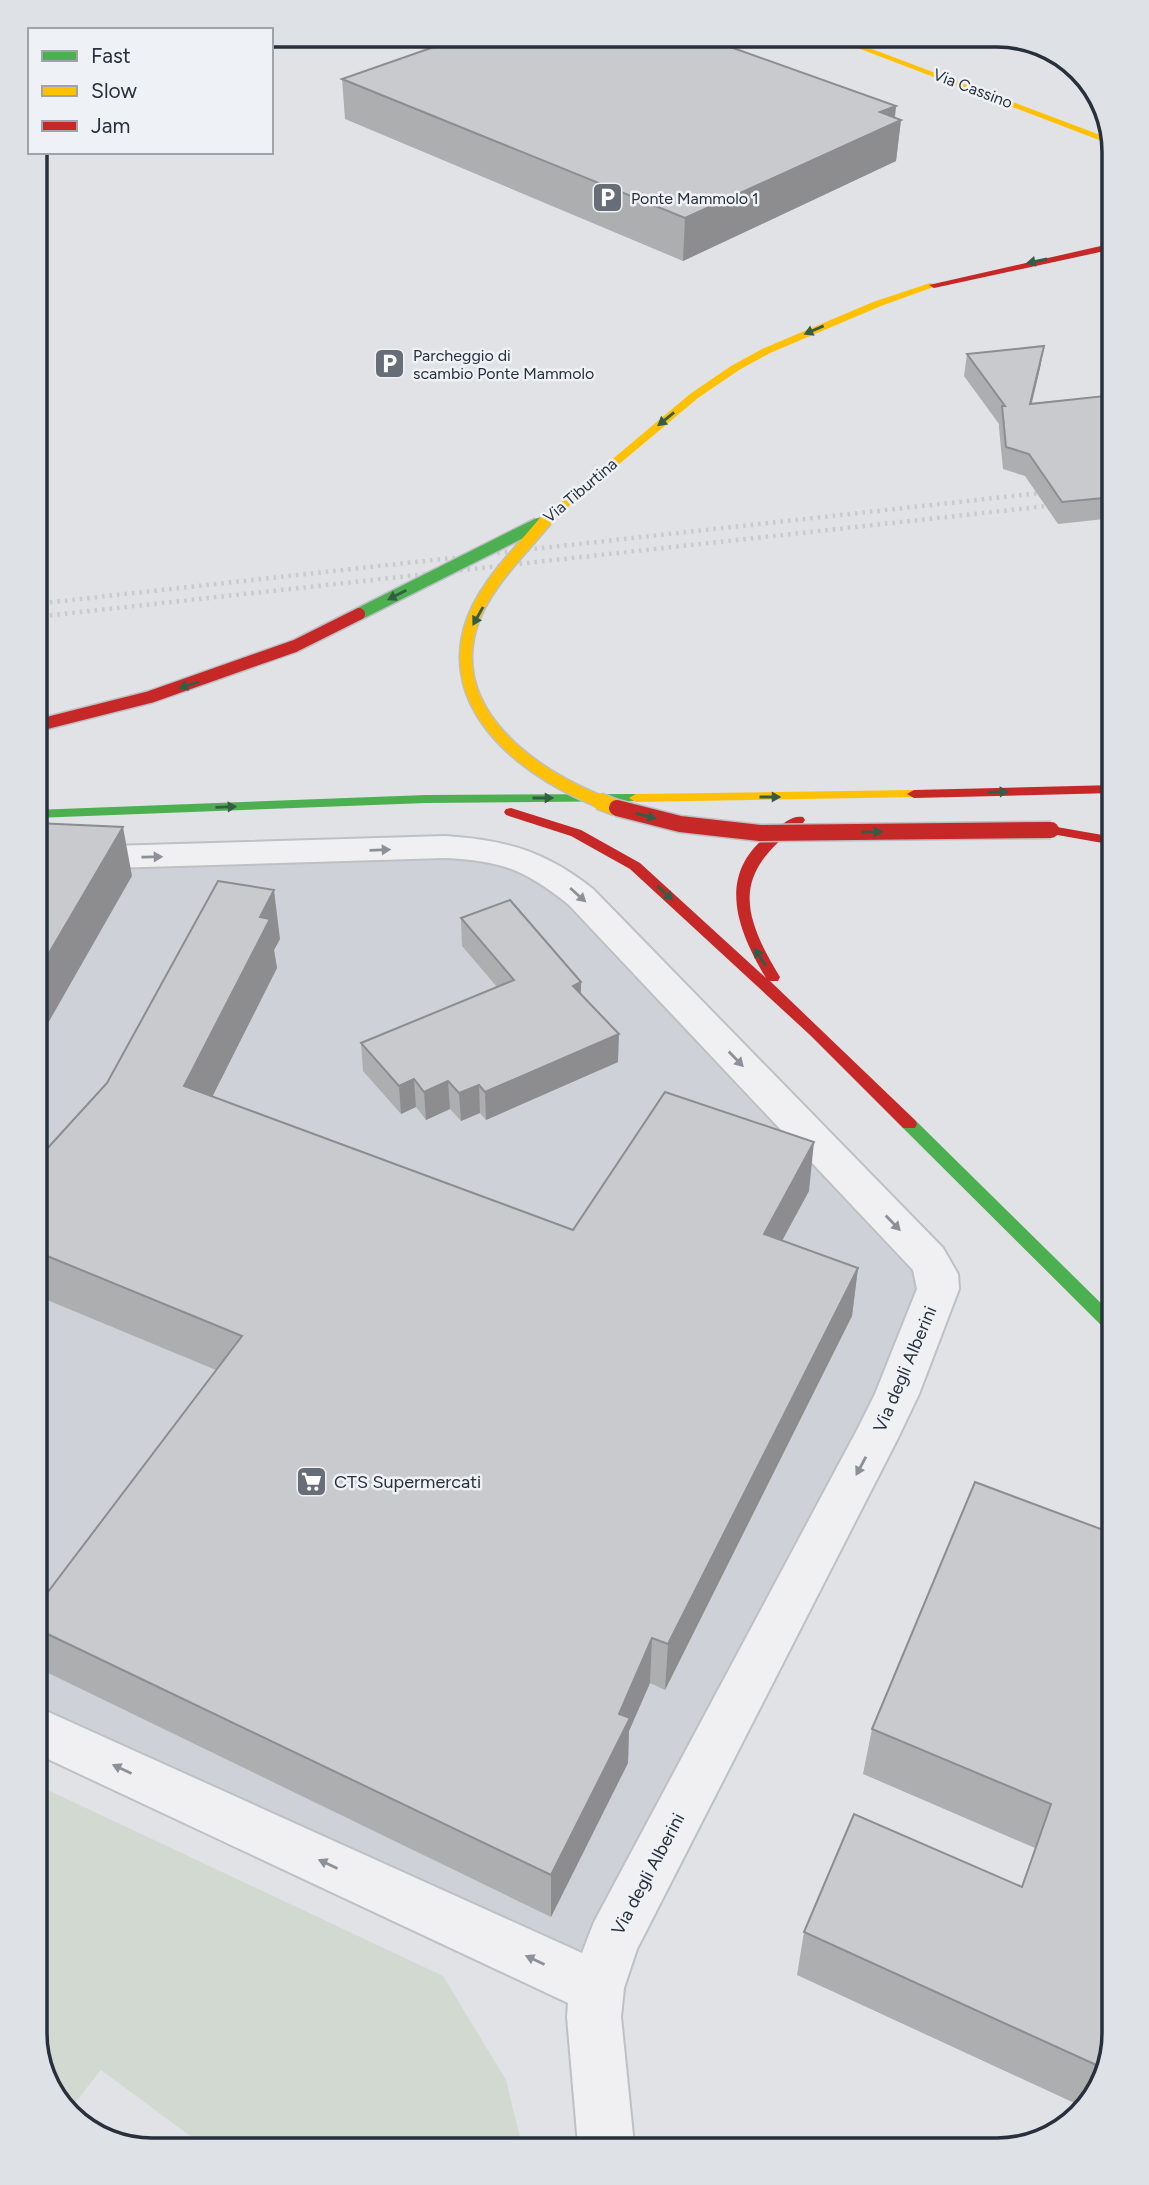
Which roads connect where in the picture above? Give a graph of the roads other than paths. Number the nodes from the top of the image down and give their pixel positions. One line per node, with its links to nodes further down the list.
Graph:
1 (860, 47): 2 (main road, Via Cassino)
2 (1101, 138)
3 (1102, 247): 4 (main road, Via Tiburtina, one-way to 4)
4 (546, 520): 5 (main road, Via Tiburtina, one-way to 5, bridge); 11 (main road, one-way to 11, bridge)
5 (47, 723)
6 (1102, 789): 7 (main road, one-way to 6)
7 (904, 794): 8 (main road, one-way to 7); 14 (main road, one-way to 7)
8 (426, 799): 9 (main road, one-way to 8); 14 (main road, one-way to 14)
9 (47, 814)
10 (1102, 829): 11 (main road)
11 (1051, 830): 12 (main road)
12 (1102, 839)
13 (49, 859): 17 (street, Via degli Alberini, one-way to 17)
14 (815, 1031): 15 (main road)
15 (1102, 1314)
16 (47, 1735): 17 (street, one-way to 16)
17 (597, 1988): 18 (street, Via degli Alberini)
18 (605, 2138)

